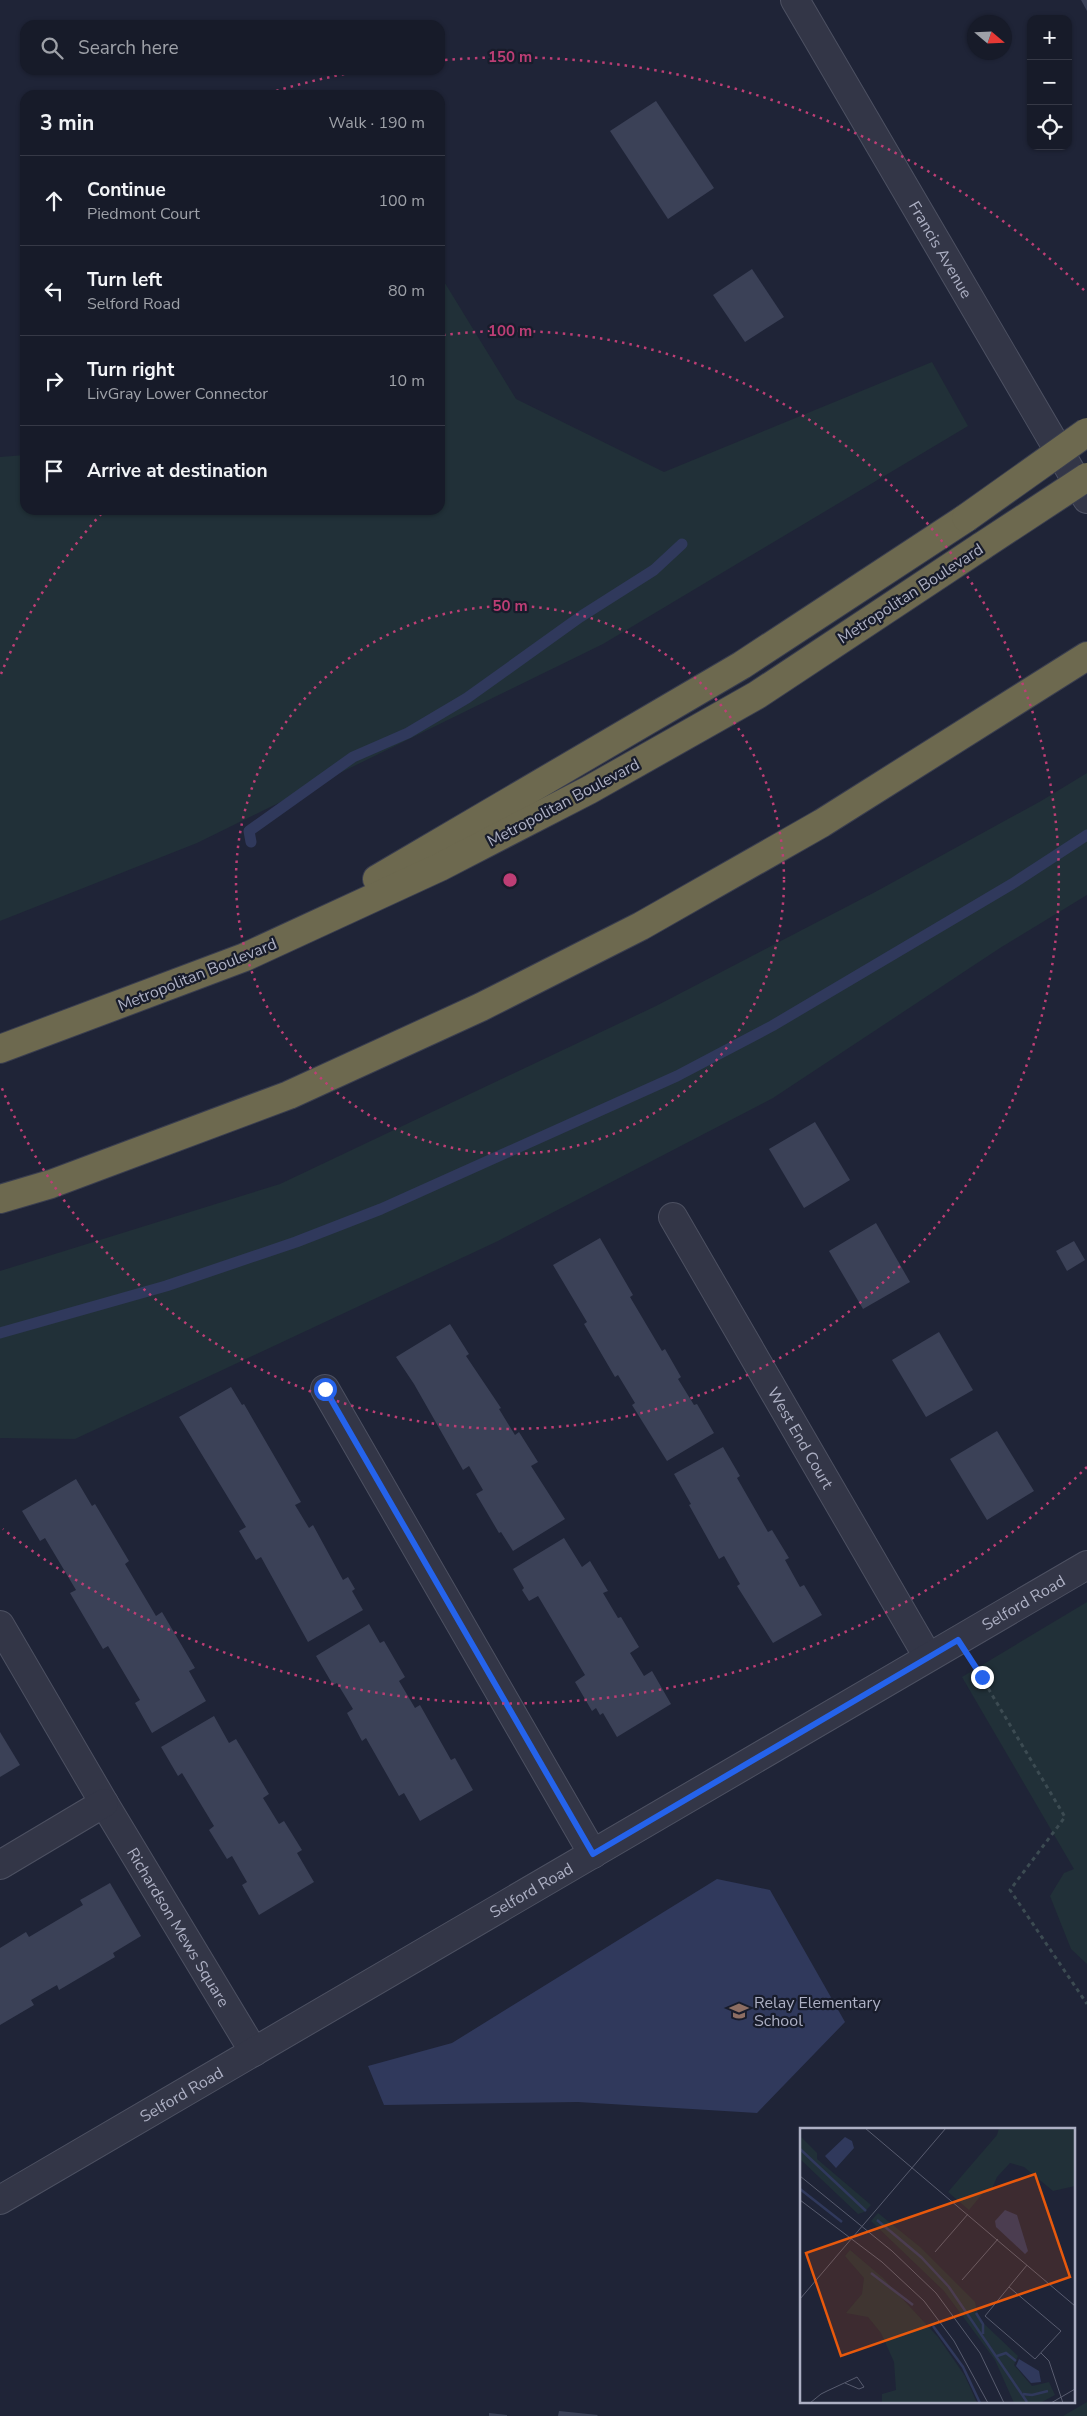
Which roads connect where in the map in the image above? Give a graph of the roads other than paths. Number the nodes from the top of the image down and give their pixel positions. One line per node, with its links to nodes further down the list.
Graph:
1 (795, 0): 4 (street, Francis Avenue)
2 (1087, 432): 6 (highway, bridge)
3 (1087, 477): 6 (highway, Metropolitan Boulevard, bridge)
4 (1087, 499)
5 (1087, 656): 8 (highway)
6 (245, 957): 7 (highway, Metropolitan Boulevard)
7 (0, 1050)
8 (0, 1199)
9 (673, 1217): 13 (street, West End Court)
10 (325, 1389): 15 (street)
11 (1087, 1565): 13 (street, Selford Road)
12 (0, 1625): 14 (street, Richardson Mews Square)
13 (928, 1657): 15 (street, Selford Road)
14 (104, 1803): 16 (street); 17 (street, Richardson Mews Square)
15 (593, 1854): 17 (street, Selford Road)
16 (0, 1865)
17 (254, 2052): 18 (street, Selford Road)
18 (0, 2200)

